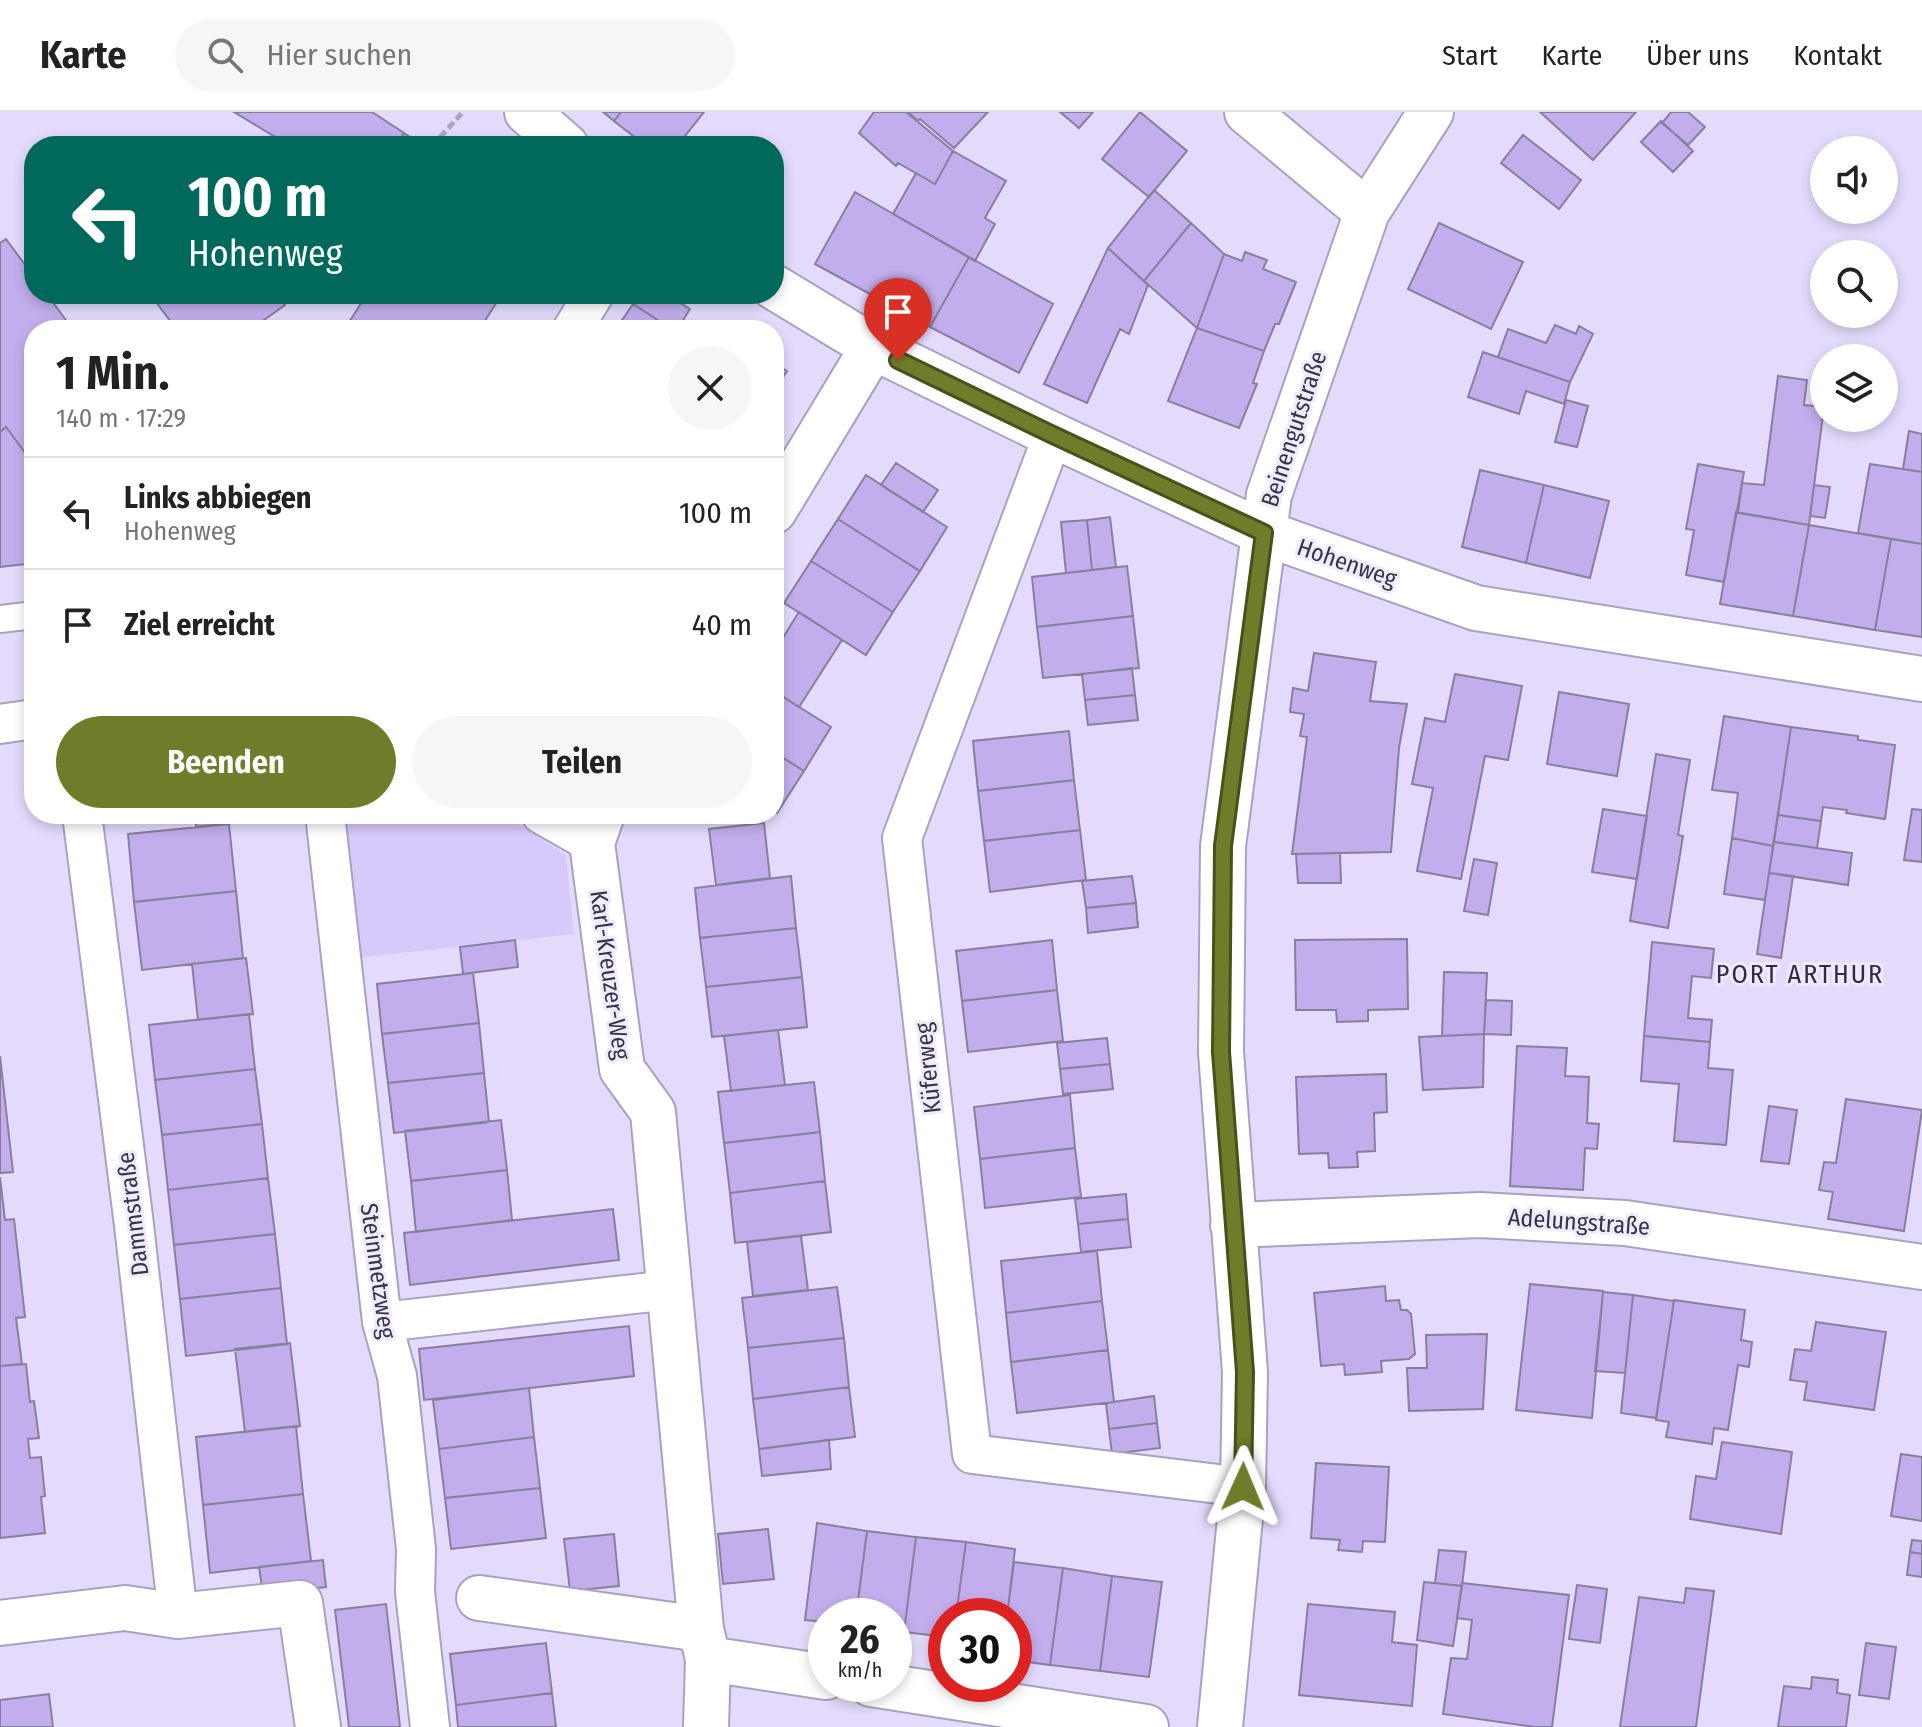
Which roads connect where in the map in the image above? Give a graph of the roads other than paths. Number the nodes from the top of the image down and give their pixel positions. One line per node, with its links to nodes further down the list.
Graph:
1 (527, 112): 4 (street)
2 (1247, 112): 5 (street)
3 (1431, 112): 5 (street, Beinengutstraße)
4 (555, 136)
5 (1367, 212): 10 (street, Beinengutstraße)
6 (784, 293): 7 (street, Hohenweg)
7 (873, 347): 8 (street, Hohenweg); 9 (street)
8 (1053, 435): 10 (street, Hohenweg); 23 (street, Küferweg)
9 (784, 494)
10 (1264, 533): 13 (street, Hohenweg); 19 (street, Beinengutstraße)
11 (24, 616): 12 (lane)
12 (0, 619)
13 (1922, 679)
14 (24, 720): 15 (street)
15 (0, 724)
16 (83, 824): 25 (street, Dammstraße)
17 (326, 824): 22 (street, Steinmetzweg)
18 (597, 828): 21 (street, Karl-Kreuzer-Weg)
19 (1233, 1225): 20 (street, Adelungstraße); 23 (street, Beinengutstraße)
20 (1922, 1267)
21 (670, 1290): 22 (street); 27 (street, Karl-Kreuzer-Weg)
22 (382, 1322): 31 (street, Steinmetzweg)
23 (1243, 1487): 34 (street, Beinengutstraße)
24 (479, 1598): 27 (street)
25 (178, 1616): 26 (street); 30 (street)
26 (0, 1623)
27 (704, 1644): 28 (street); 32 (street, Karl-Kreuzer-Weg)
28 (808, 1672)
29 (912, 1690): 33 (street)
30 (318, 1727)
31 (430, 1727)
32 (706, 1727)
33 (1146, 1727)
34 (1220, 1727)

